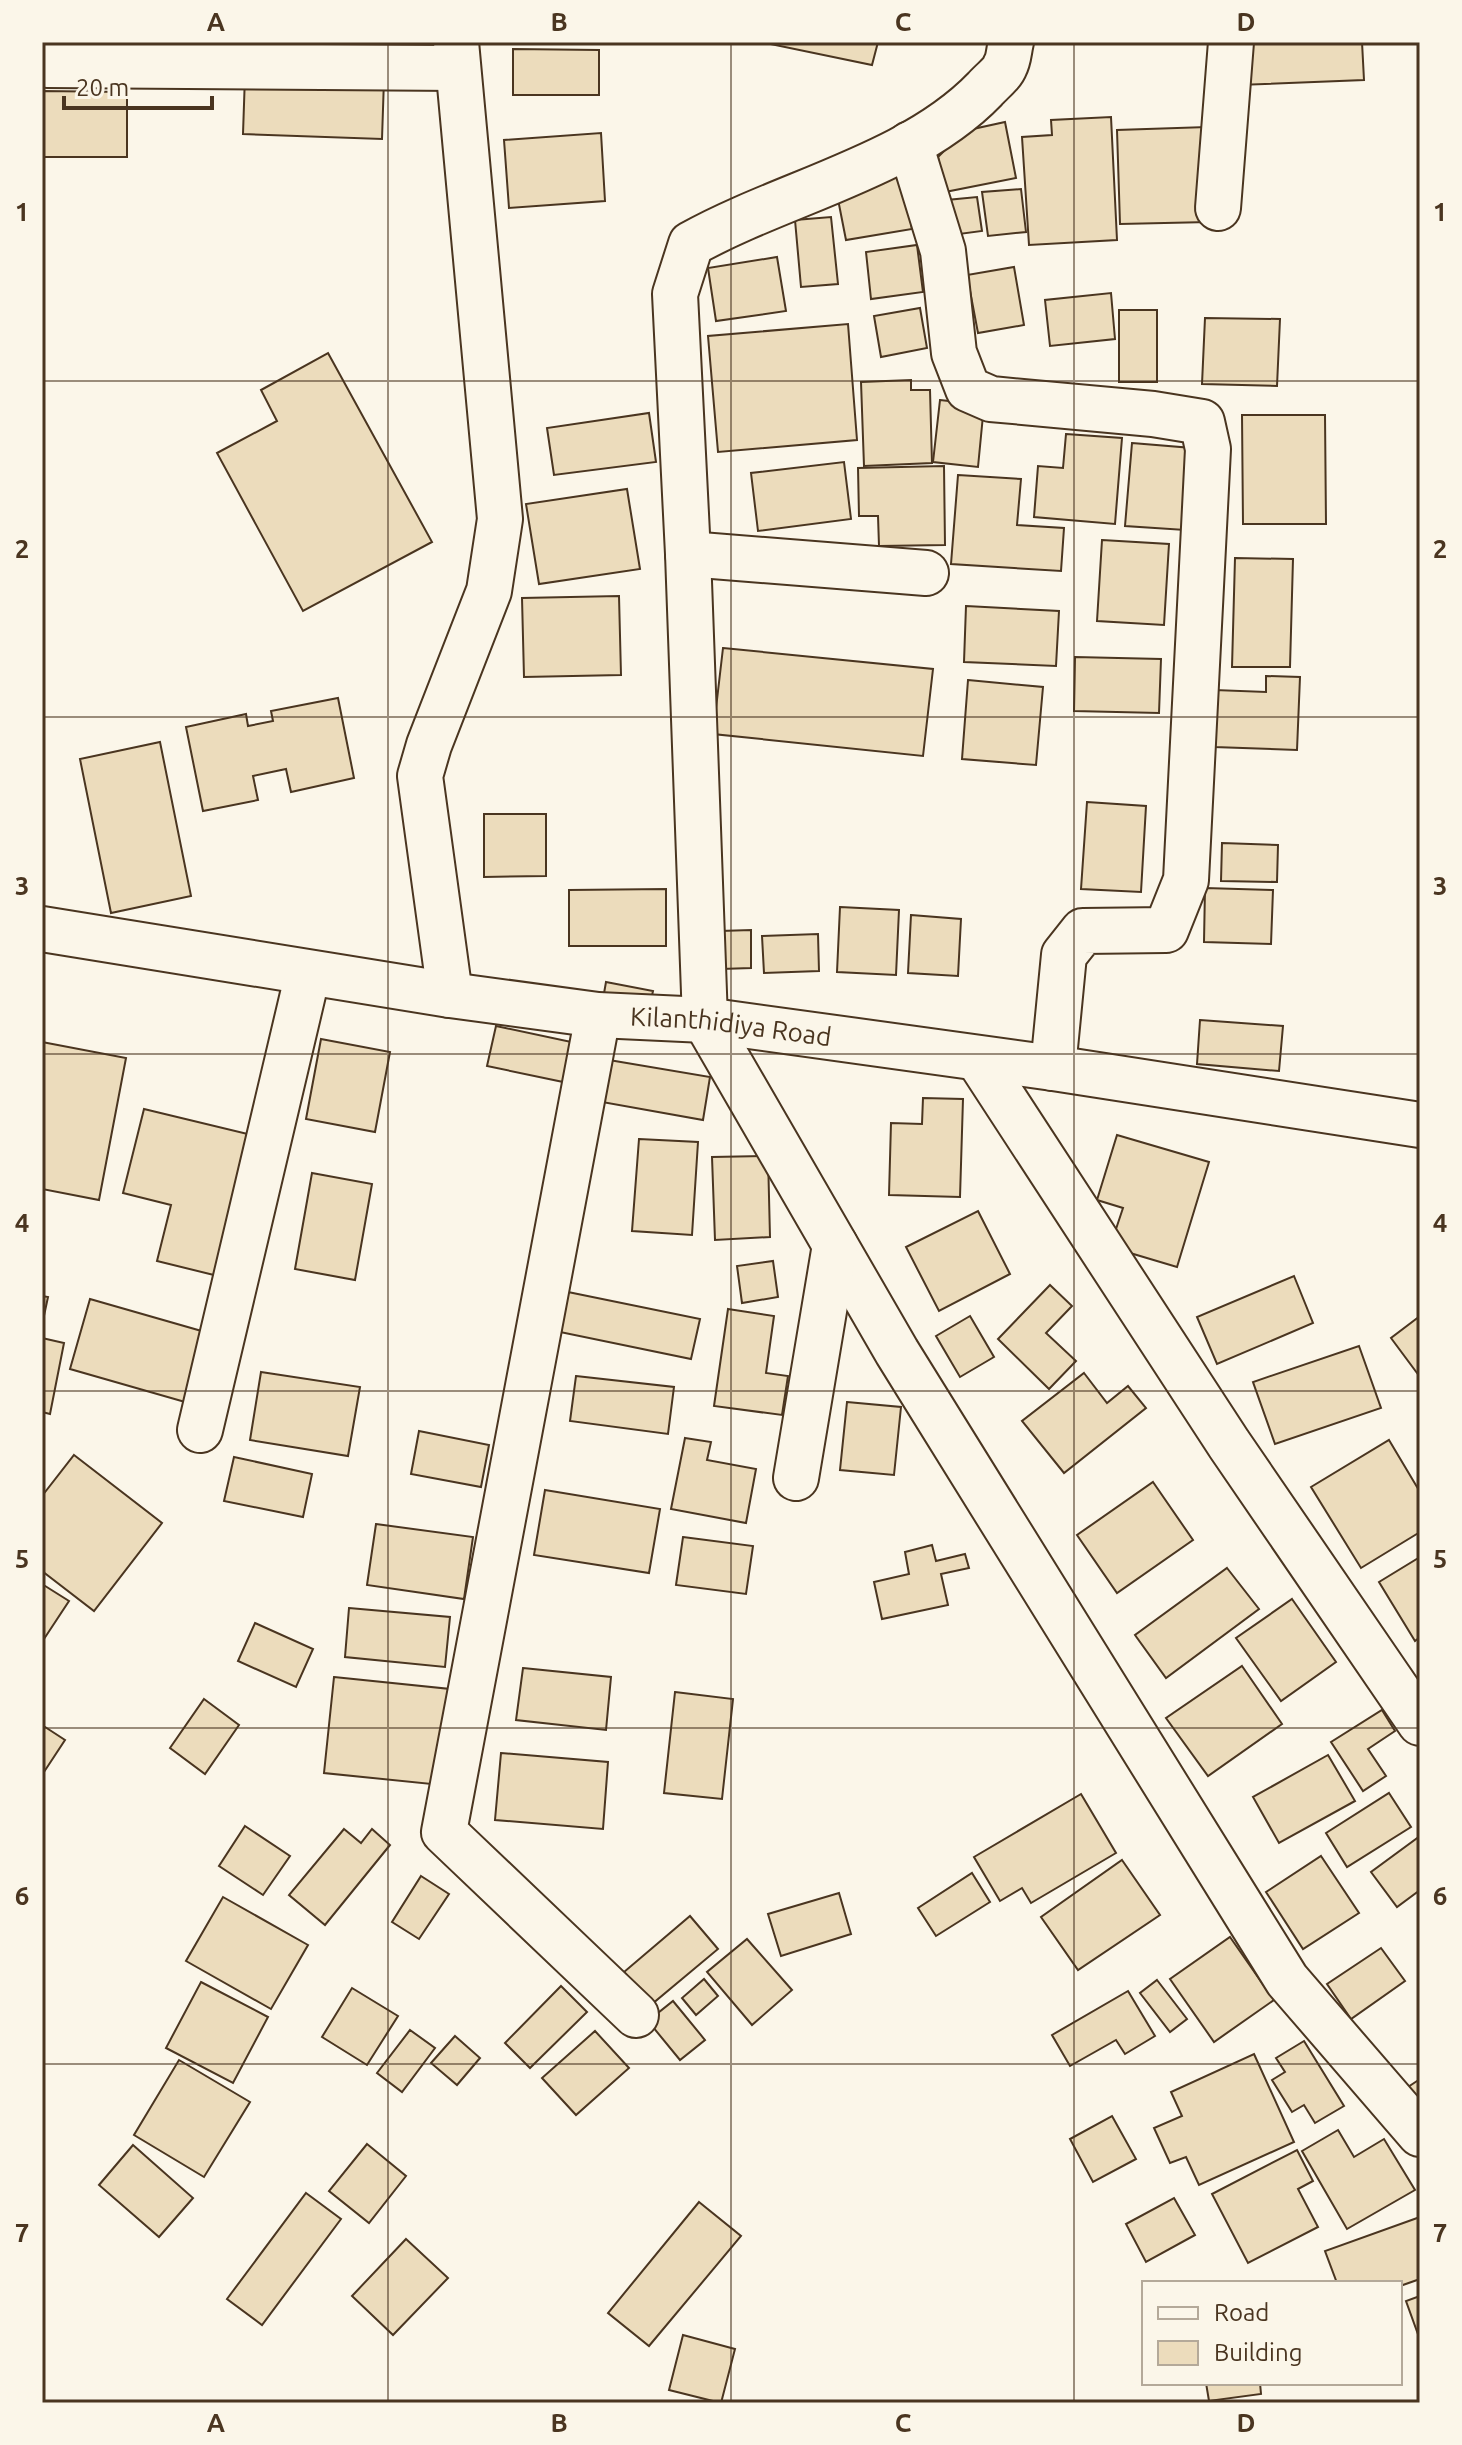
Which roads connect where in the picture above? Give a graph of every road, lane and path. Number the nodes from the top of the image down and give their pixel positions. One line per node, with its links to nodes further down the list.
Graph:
1 (1011, 42): 5 (street)
2 (1231, 42): 6 (street)
3 (457, 55): 4 (street); 11 (street)
4 (47, 65)
5 (910, 144): 7 (street); 15 (street)
6 (1218, 208)
7 (688, 554): 8 (street); 13 (street)
8 (926, 573)
9 (42, 929): 10 (street, Kilanthidiya Road)
10 (308, 973): 11 (street, Kilanthidiya Road); 18 (street)
11 (450, 995): 12 (street, Kilanthidiya Road)
12 (598, 1015): 13 (street, Kilanthidiya Road); 21 (street)
13 (705, 1020): 14 (street, Kilanthidiya Road); 17 (street)
14 (978, 1059): 15 (street, Kilanthidiya Road); 20 (street)
15 (1053, 1068): 16 (street, Kilanthidiya Road)
16 (1420, 1125)
17 (835, 1245): 19 (street); 22 (street)
18 (200, 1430)
19 (796, 1478)
20 (1420, 1723)
21 (636, 2015)
22 (1420, 2134)

